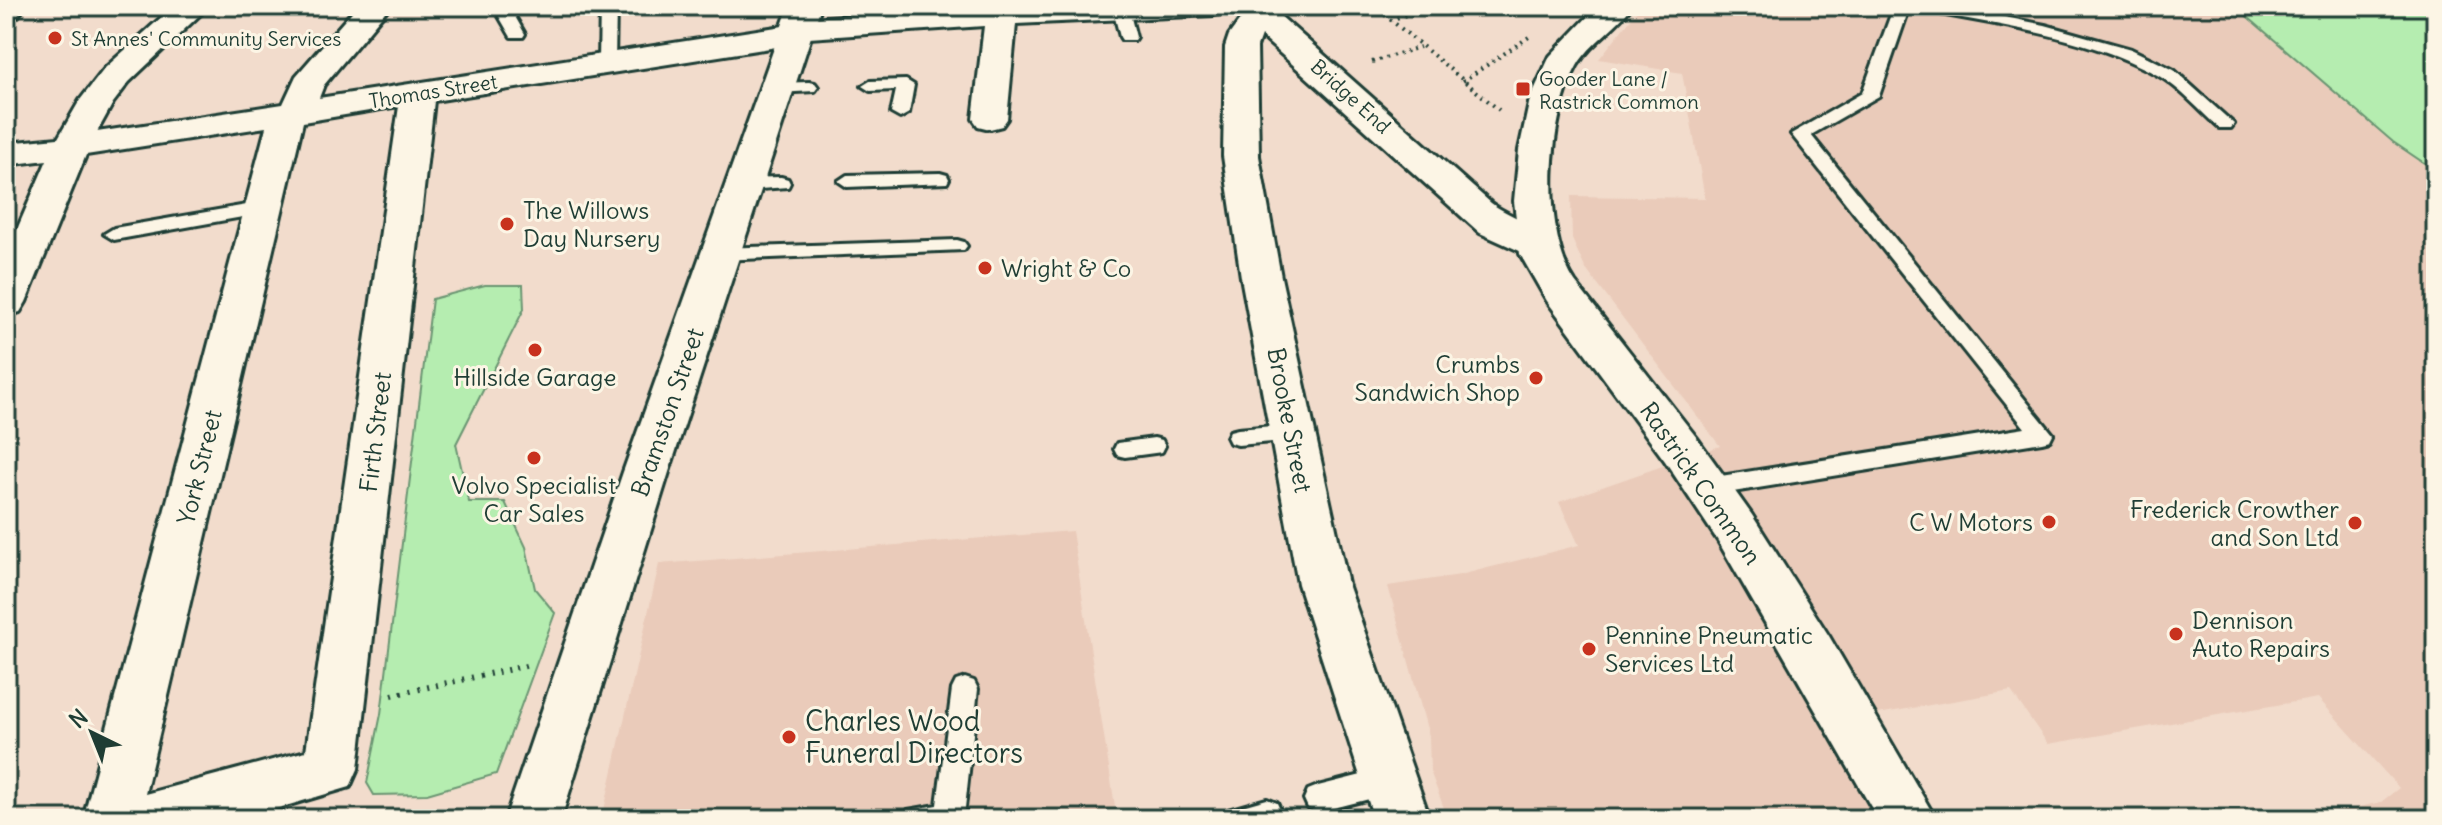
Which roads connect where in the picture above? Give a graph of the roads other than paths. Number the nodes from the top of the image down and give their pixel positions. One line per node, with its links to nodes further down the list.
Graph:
1 (193, 6): 20 (street)
2 (374, 6): 17 (street, York Street)
3 (501, 6): 12 (lane)
4 (608, 6): 13 (lane)
5 (1214, 6): 10 (street, Thomas Street)
6 (1616, 6): 26 (street)
7 (1902, 6): 34 (lane)
8 (1924, 6): 19 (lane)
9 (1255, 10): 26 (street, Bridge End); 30 (street, Brooke Street)
10 (1001, 15): 11 (street, Thomas Street); 18 (street)
11 (799, 23): 13 (street, Thomas Street); 28 (street, Bramston Street)
12 (517, 34)
13 (607, 62): 15 (street, Thomas Street)
14 (870, 86): 16 (lane)
15 (418, 94): 17 (street, Thomas Street); 40 (street, Firth Street)
16 (900, 113)
17 (292, 114): 20 (street, Thomas Street); 24 (street, York Street)
18 (990, 119)
19 (2225, 124)
20 (71, 147): 21 (street, Thomas Street); 29 (street)
21 (6, 154)
22 (940, 179): 23 (lane)
23 (847, 181)
24 (264, 208): 25 (lane); 39 (street, York Street)
25 (114, 234)
26 (1536, 243): 34 (street, Rastrick Common)
27 (957, 246): 28 (lane)
28 (720, 254): 41 (street, Bramston Street)
29 (6, 302)
30 (1294, 432): 31 (lane); 37 (street, Brooke Street)
31 (1238, 437)
32 (1154, 446): 33 (lane)
33 (1125, 449)
34 (1708, 487): 44 (street, Rastrick Common)
35 (965, 689): 42 (lane)
36 (1318, 799): 37 (lane)
37 (1396, 800)
38 (1267, 812): 43 (lane)
39 (111, 819)
40 (148, 819)
41 (533, 819)
42 (918, 819)
43 (1238, 819)
44 (1908, 819)

